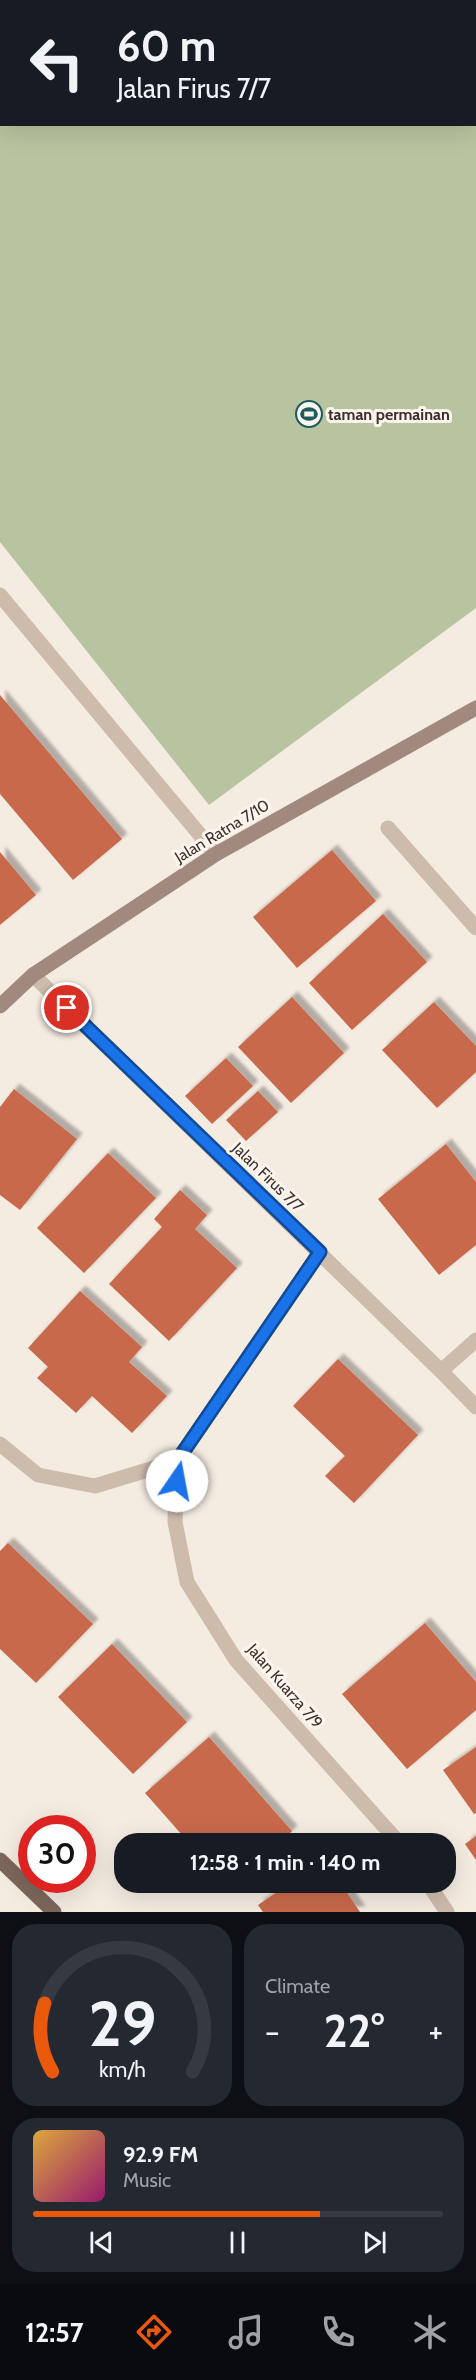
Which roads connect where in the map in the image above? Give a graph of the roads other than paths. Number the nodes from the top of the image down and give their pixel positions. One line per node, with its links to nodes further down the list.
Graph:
1 (0, 596): 4 (street)
2 (476, 708): 4 (street, Jalan Ratna 7/10)
3 (388, 828): 5 (street)
4 (216, 854): 6 (street, Jalan Ratna 7/10)
5 (476, 928)
6 (33, 975): 7 (street, Jalan Ratna 7/10); 8 (street, Jalan Firus 7/7)
7 (0, 1006)
8 (320, 1252): 10 (street, Jalan Firus 7/7); 13 (street)
9 (476, 1340): 10 (street)
10 (441, 1371): 11 (street, Jalan Firus 7/7)
11 (476, 1407)
12 (0, 1444): 13 (street)
13 (177, 1461): 14 (street, Jalan Kuarza 7/9)
14 (390, 1833)
15 (0, 1860): 17 (main road)
16 (434, 1893): 18 (street)
17 (54, 1912)
18 (447, 1912)

